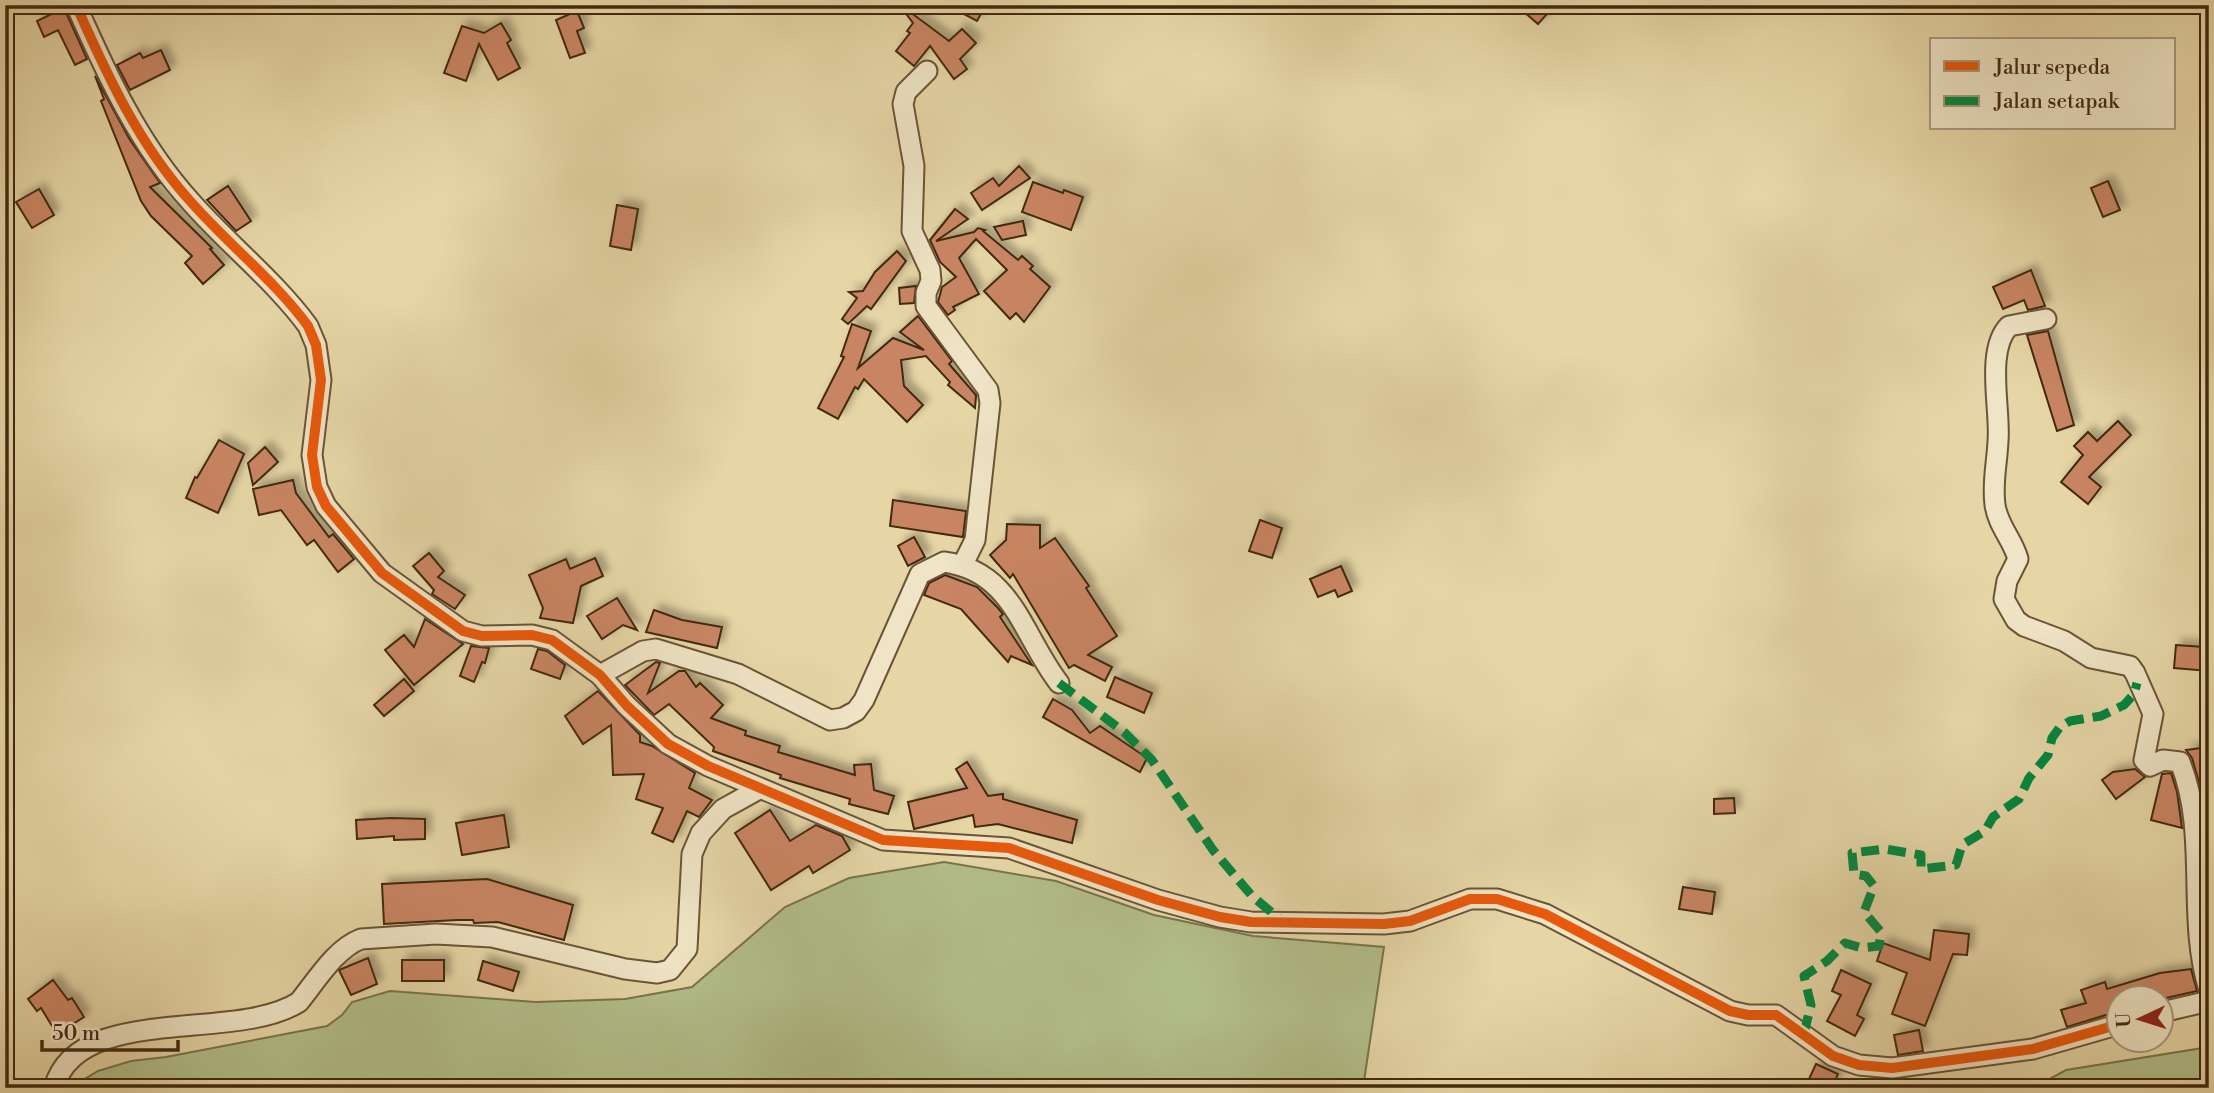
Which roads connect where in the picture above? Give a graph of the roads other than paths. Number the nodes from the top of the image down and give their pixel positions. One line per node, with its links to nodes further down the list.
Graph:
1 (76, 5): 5 (street)
2 (927, 71): 4 (street)
3 (2046, 319): 8 (street)
4 (962, 566): 5 (street); 6 (street)
5 (600, 674): 7 (street)
6 (1059, 683)
7 (759, 789): 11 (street); 12 (street)
8 (2209, 990)
9 (2209, 1001): 10 (street)
10 (2176, 1009)
11 (2106, 1028)
12 (54, 1088)

